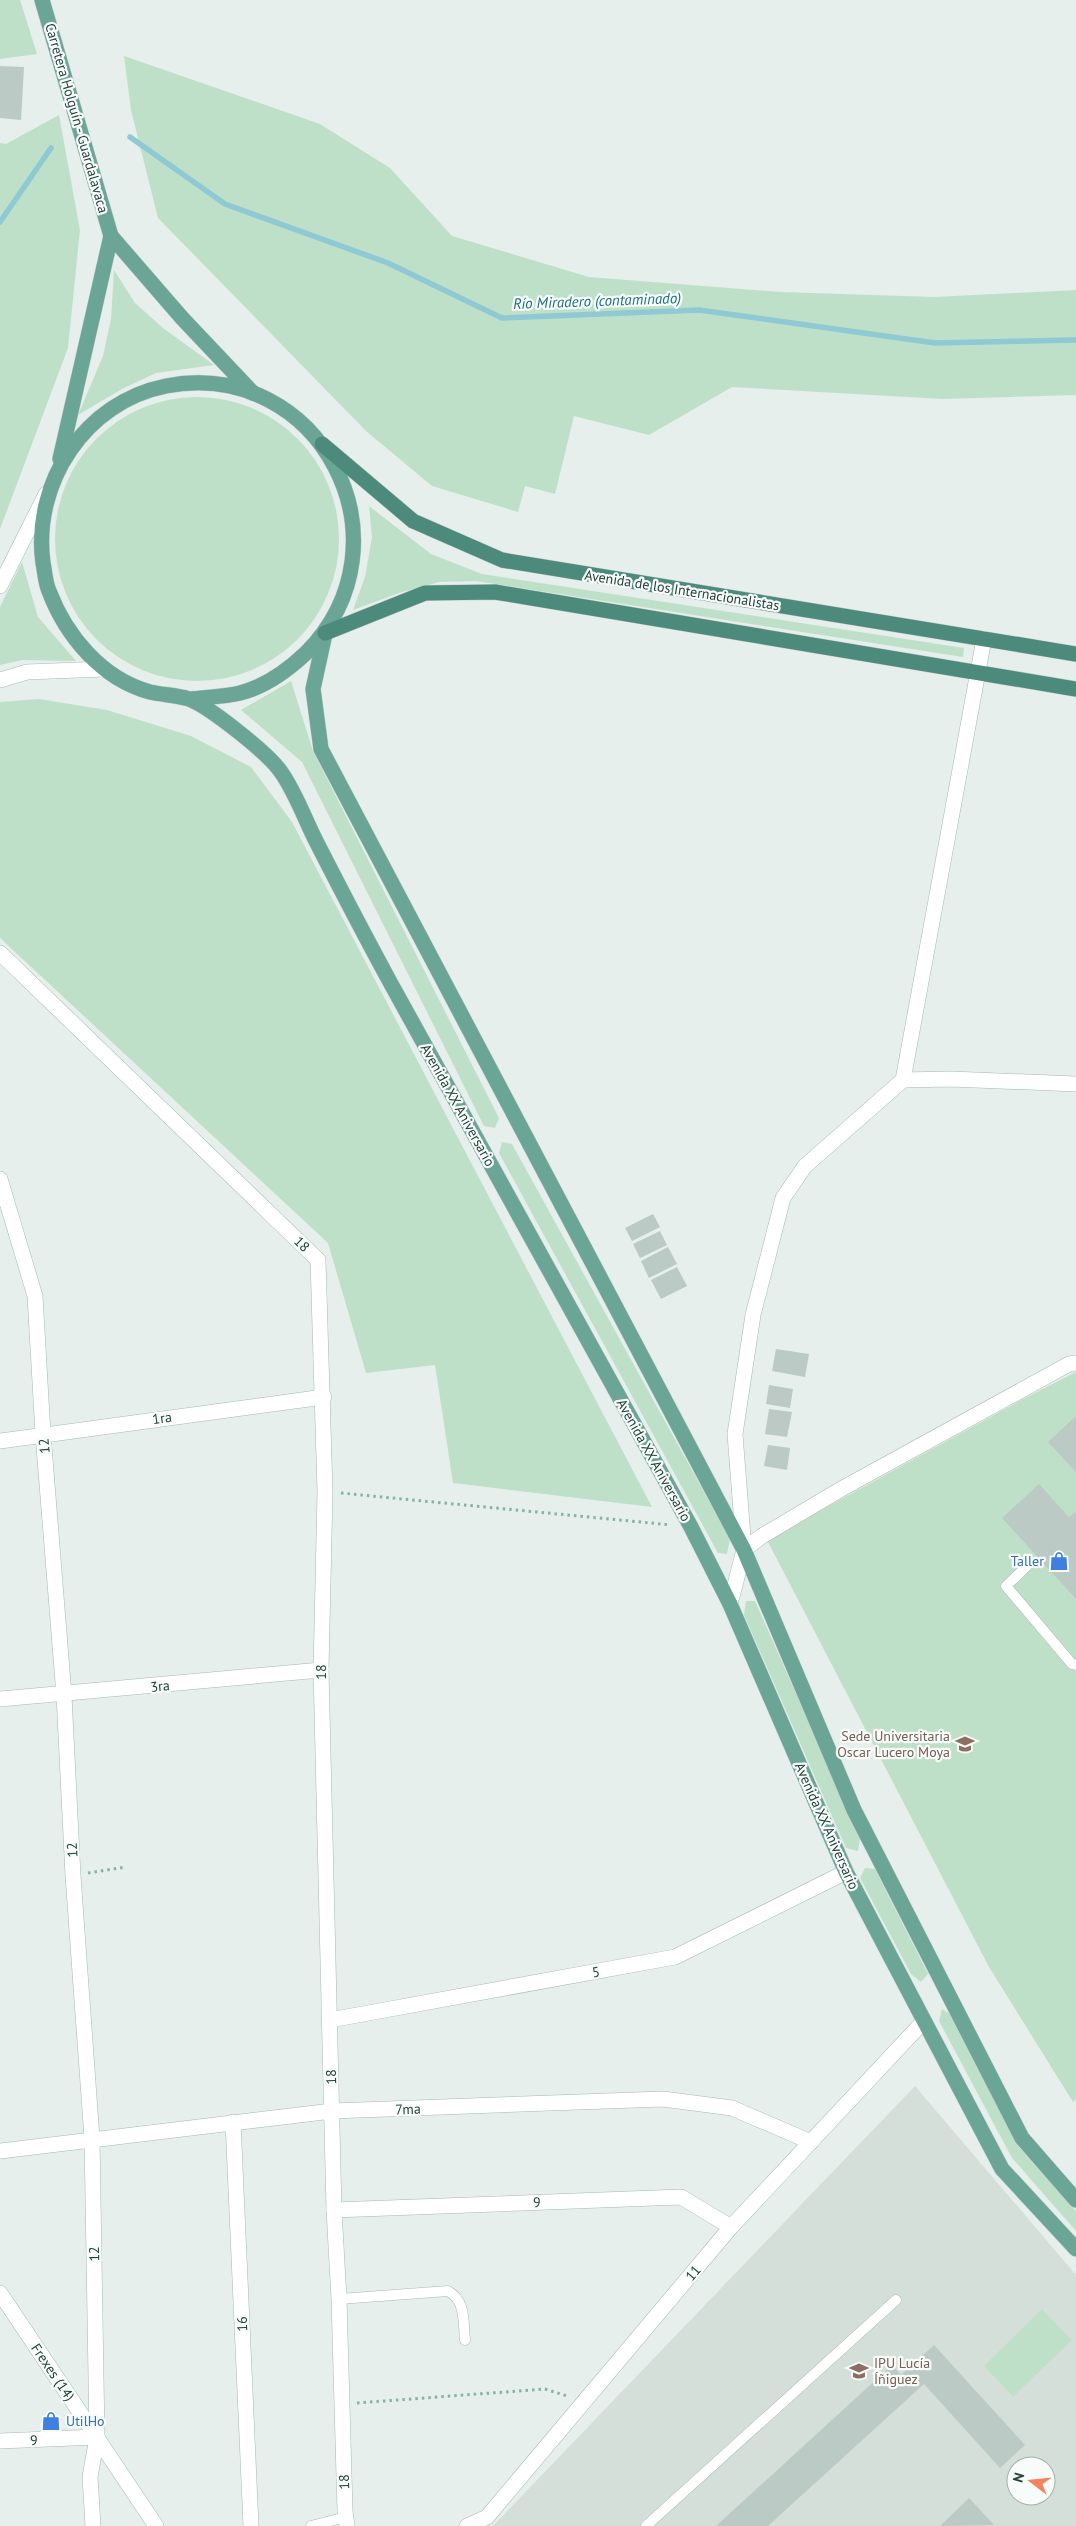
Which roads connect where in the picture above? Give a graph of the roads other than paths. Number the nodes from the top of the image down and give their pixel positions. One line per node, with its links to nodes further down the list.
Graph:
1 (42, 0): 2 (main road, Carretera Holguín - Guardalavaca)
2 (111, 236): 3 (main road, Carretera Holguín - Guardalavaca); 5 (main road, Carretera Holguín - Guardalavaca)
3 (253, 393): 4 (main road); 5 (main road)
4 (322, 444): 8 (main road); 9 (highway, Avenida de los Internacionalistas)
5 (59, 466): 6 (main road)
6 (49, 488): 7 (street); 11 (main road)
7 (0, 586)
8 (325, 633): 12 (highway); 15 (main road); 24 (main road)
9 (984, 639): 10 (highway, Avenida de los Internacionalistas); 12 (street)
10 (1076, 654)
11 (104, 669): 13 (street); 15 (main road)
12 (979, 673): 14 (highway); 17 (street)
13 (0, 680)
14 (1076, 689)
15 (190, 699): 26 (main road, Avenida XX Aniversario)
16 (0, 953): 21 (street, 18)
17 (904, 1080): 18 (street); 24 (street)
18 (1076, 1084)
19 (0, 1179): 22 (street, 12)
20 (1076, 1363): 24 (street)
21 (324, 1397): 22 (street, 1ra); 28 (street, 18)
22 (43, 1434): 23 (street, 1ra); 29 (street, 12)
23 (0, 1441)
24 (744, 1550): 26 (street); 39 (main road)
25 (1027, 1566): 27 (lane)
26 (730, 1604): 31 (main road, Avenida XX Aniversario)
27 (1076, 1665)
28 (321, 1670): 29 (street, 3ra); 32 (street, 18)
29 (64, 1695): 30 (street, 3ra); 36 (street, 12)
30 (0, 1699)
31 (846, 1872): 32 (street, 5); 33 (main road, Avenida XX Aniversario)
32 (330, 2020): 34 (street, 18)
33 (924, 2022): 37 (street, 11); 42 (main road, Avenida XX Aniversario)
34 (332, 2111): 35 (street, 7ma); 37 (street, 7ma); 40 (street, 18)
35 (234, 2122): 36 (street, 7ma); 53 (street, 16)
36 (92, 2138): 38 (street, 7ma); 47 (street, 12)
37 (811, 2142): 41 (street, 11)
38 (0, 2150)
39 (1076, 2200)
40 (334, 2210): 41 (street, 9); 44 (street, 18)
41 (731, 2227): 50 (street, 11)
42 (1076, 2250)
43 (1, 2296): 47 (street, Frexes (14))
44 (339, 2299): 46 (lane); 49 (street, 18)
45 (896, 2300): 56 (lane)
46 (465, 2340)
47 (97, 2437): 48 (street, 9); 51 (street, 12); 52 (street, Frexes (14))
48 (0, 2441)
49 (347, 2522): 54 (lane)
50 (487, 2522): 55 (street, 11)
51 (93, 2526)
52 (156, 2526)
53 (251, 2526)
54 (311, 2526)
55 (467, 2526)
56 (646, 2526)

